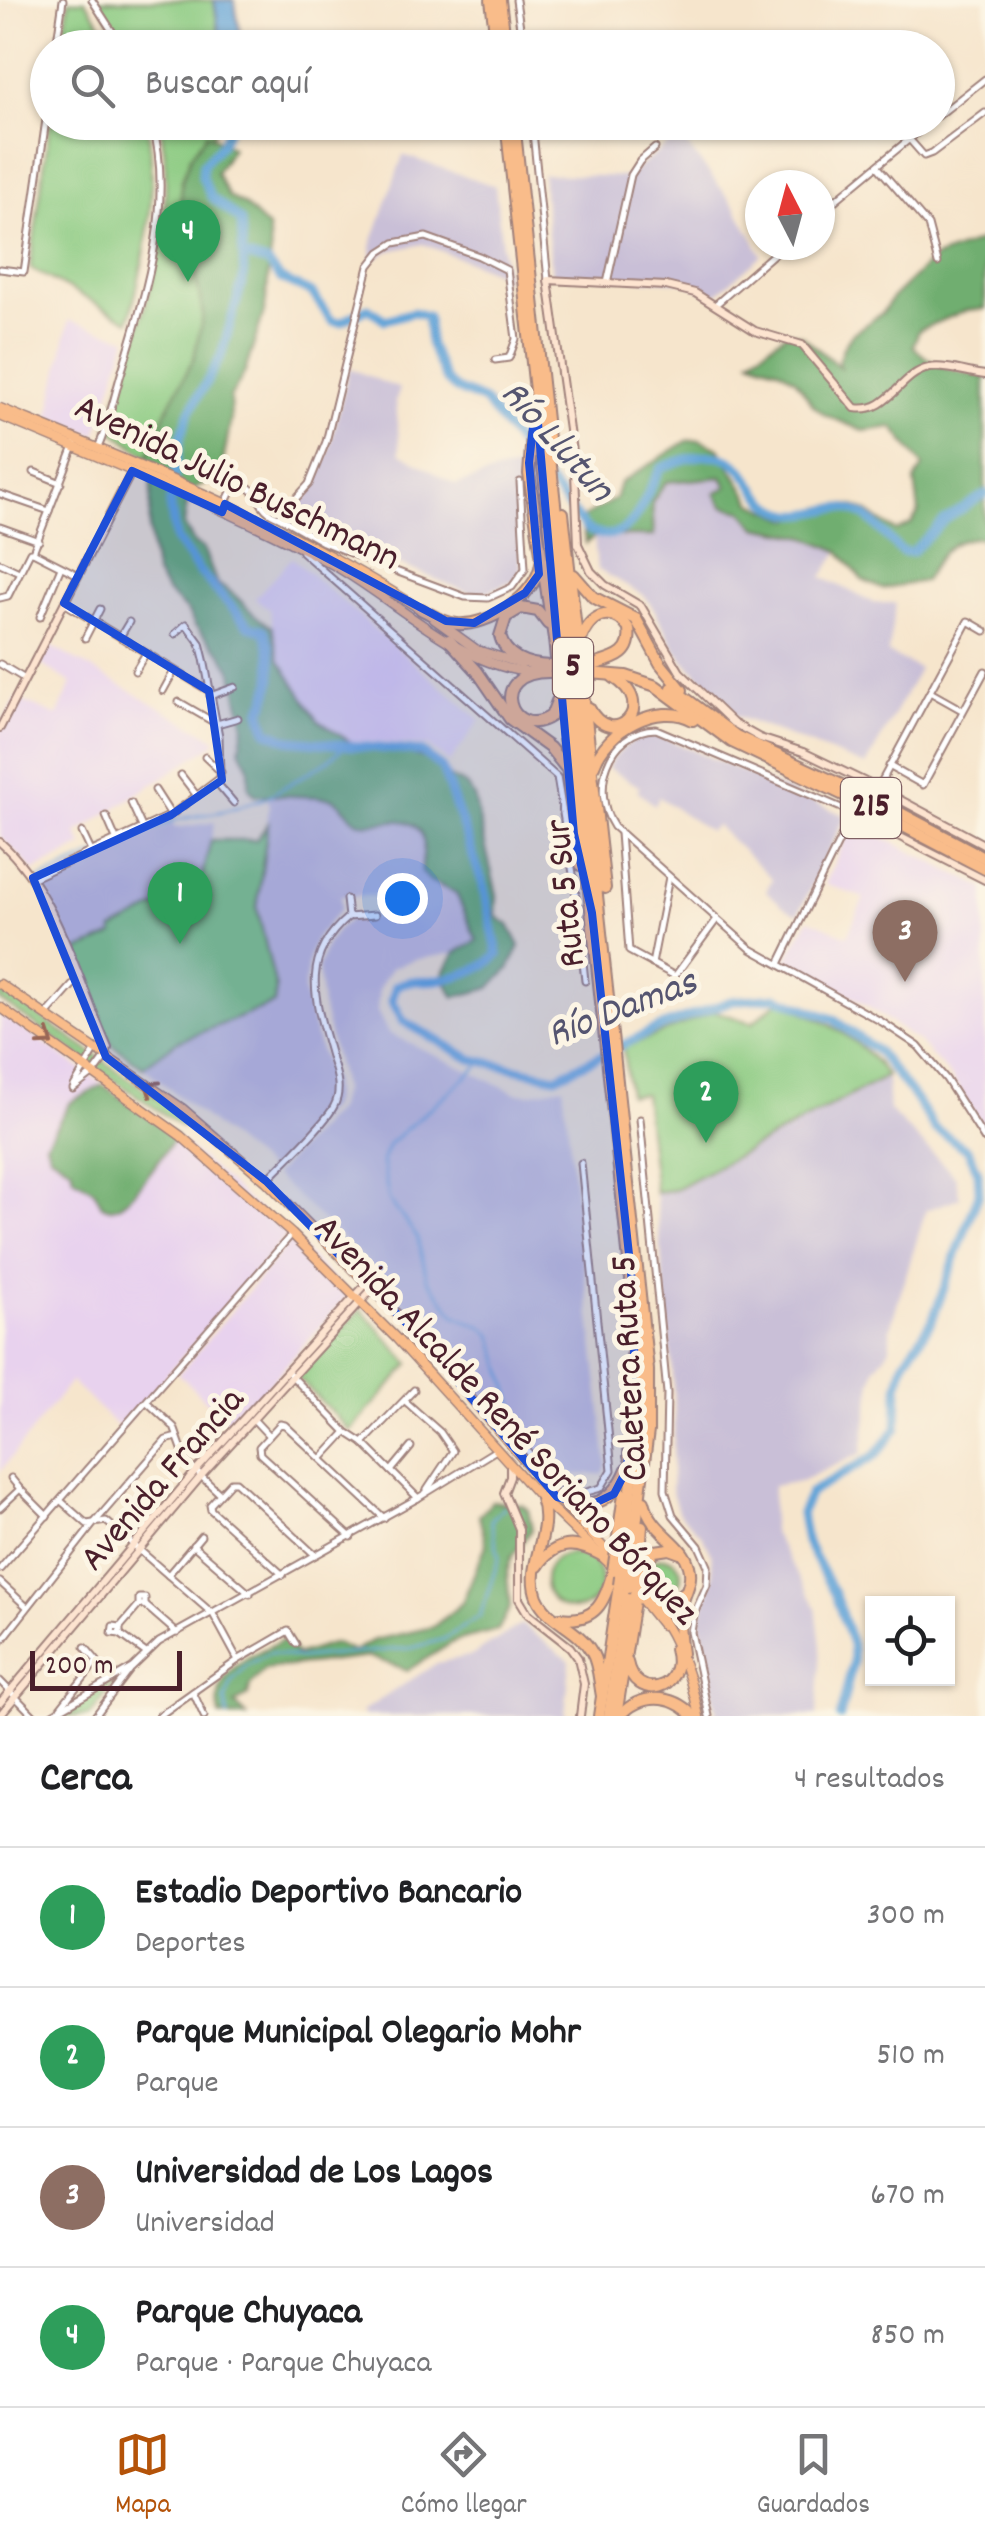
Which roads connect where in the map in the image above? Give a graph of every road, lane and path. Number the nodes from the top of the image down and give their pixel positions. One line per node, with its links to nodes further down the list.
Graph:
1 (62, 0): 6 (street)
2 (92, 0): 7 (street)
3 (491, 0): 8 (highway)
4 (500, 0): 9 (highway)
5 (516, 0): 10 (street)
6 (58, 30)
7 (111, 30)
8 (495, 30)
9 (504, 30)
10 (520, 30)
11 (985, 79): 12 (street)
12 (955, 103)
13 (985, 112): 14 (street)
14 (955, 135)
15 (43, 140): 27 (street)
16 (154, 140): 37 (street)
17 (508, 140): 33 (highway, Ruta 5 Sur / 5)
18 (516, 140): 33 (highway, Ruta 5 Sur / 5)
19 (534, 140): 28 (street)
20 (910, 140): 21 (street); 23 (street)
21 (949, 140)
22 (655, 148): 29 (street)
23 (878, 167): 24 (street); 26 (street)
24 (835, 201)
25 (767, 260): 30 (street)
26 (938, 263)
27 (0, 269)
28 (548, 280): 29 (street); 95 (street)
29 (607, 283): 30 (street)
30 (716, 305): 32 (street)
31 (495, 360): 45 (street)
32 (985, 375)
33 (540, 399): 49 (highway); 53 (highway); 125 (highway, Ruta 5 Sur / 5); 129 (highway, Ruta 5 Sur / 5)
34 (0, 408): 36 (main road, Avenida Julio Buschmann)
35 (0, 416): 36 (main road, Avenida Julio Buschmann)
36 (76, 443): 37 (main road, Avenida Julio Buschmann); 41 (street)
37 (96, 451): 38 (main road, Avenida Julio Buschmann); 38 (main road, Avenida Julio Buschmann)
38 (136, 468): 43 (main road, Avenida Julio Buschmann); 57 (street)
39 (34, 472): 41 (street)
40 (520, 482): 45 (street)
41 (61, 483): 44 (street)
42 (0, 494): 44 (street)
43 (219, 506): 45 (street); 48 (main road, Avenida Julio Buschmann); 61 (main road, Avenida Julio Buschmann)
44 (51, 512): 47 (street)
45 (280, 518)
46 (0, 527): 47 (street)
47 (39, 540): 50 (street)
48 (296, 546): 52 (main road, Avenida Julio Buschmann); 55 (street)
49 (541, 547): 61 (highway); 69 (highway)
50 (33, 552): 54 (street); 56 (street)
51 (0, 563): 56 (street)
52 (332, 564): 55 (street); 70 (main road, Avenida Julio Buschmann)
53 (570, 566): 71 (highway); 88 (highway)
54 (61, 567): 57 (street); 62 (street)
55 (320, 571): 133 (street)
56 (19, 572): 58 (street)
57 (78, 575): 59 (street)
58 (1, 598)
59 (64, 603): 63 (street); 80 (street)
60 (100, 609): 63 (street)
61 (421, 609): 74 (main road, Avenida Julio Buschmann)
62 (40, 617)
63 (94, 621): 67 (street); 68 (street)
64 (129, 622): 67 (street)
65 (985, 630): 84 (street)
66 (175, 634): 85 (street)
67 (120, 637): 72 (street)
68 (85, 638)
69 (554, 639): 74 (highway); 82 (highway)
70 (449, 640): 74 (main road, Avenida Julio Buschmann); 97 (highway)
71 (580, 651): 75 (highway); 86 (highway)
72 (146, 653): 76 (street); 77 (street)
73 (0, 664): 80 (street)
74 (543, 669): 75 (highway, bridge); 82 (highway)
75 (590, 669): 79 (highway, 215); 88 (highway, 215)
76 (174, 670): 83 (street); 85 (street)
77 (134, 671)
78 (985, 671): 89 (street)
79 (603, 673): 86 (highway); 93 (highway, 215)
80 (25, 679): 92 (street)
81 (235, 686): 85 (street)
82 (559, 690): 97 (highway)
83 (163, 691)
84 (930, 692): 89 (street); 96 (street)
85 (210, 693): 91 (street)
86 (585, 696): 99 (highway)
87 (179, 702): 91 (street)
88 (698, 710): 101 (highway, 215)
89 (964, 710): 96 (street)
90 (238, 718): 91 (street)
91 (217, 724): 98 (street)
92 (0, 728)
93 (713, 731): 99 (highway); 106 (highway, 215)
94 (206, 757): 98 (street)
95 (830, 765): 101 (highway); 103 (street)
96 (890, 766): 103 (street)
97 (567, 770): 125 (highway)
98 (221, 772): 102 (street)
99 (592, 772): 129 (highway)
100 (181, 774): 105 (street)
101 (824, 777): 119 (highway, 215)
102 (217, 783): 105 (street); 108 (street)
103 (878, 788): 117 (street)
104 (155, 790): 110 (street)
105 (197, 796): 110 (street)
106 (858, 802): 109 (street); 120 (highway, 215)
107 (131, 803): 112 (street)
108 (234, 804)
109 (853, 813): 114 (street); 123 (street); 131 (street)
110 (171, 814): 112 (street)
111 (106, 816): 115 (street)
112 (142, 826): 115 (street)
113 (82, 832): 118 (street)
114 (620, 833): 121 (street); 130 (street)
115 (116, 838): 118 (street)
116 (0, 842): 122 (street)
117 (985, 846)
118 (91, 851): 122 (street)
119 (985, 858)
120 (985, 870)
121 (669, 877): 128 (street); 130 (street)
122 (32, 878): 132 (street)
123 (985, 880)
124 (346, 899): 127 (street)
125 (592, 913): 137 (highway, Ruta 5 Sur / 5)
126 (375, 915): 127 (street)
127 (348, 918): 148 (street)
128 (717, 919): 130 (street); 131 (street)
129 (604, 939): 137 (highway, Ruta 5 Sur / 5)
130 (652, 964)
131 (779, 964): 146 (street)
132 (78, 979): 136 (street); 139 (street)
133 (585, 981)
134 (0, 984): 136 (main road, Avenida Alcalde René Soriano Bórquez)
135 (0, 1007): 140 (main road, Avenida Alcalde René Soriano Bórquez, one-way to 140)
136 (46, 1015): 138 (main road, Avenida Alcalde René Soriano Bórquez)
137 (609, 1029): 142 (highway, Ruta 5 Sur / 5)
138 (96, 1049): 139 (main road, Avenida Alcalde René Soriano Bórquez); 140 (street)
139 (106, 1057): 141 (street); 143 (main road, Avenida Alcalde René Soriano Bórquez, one-way to 139)
140 (84, 1065): 141 (main road, Avenida Alcalde René Soriano Bórquez); 141 (street)
141 (94, 1072): 145 (main road, Avenida Alcalde René Soriano Bórquez)
142 (615, 1084): 153 (highway, Ruta 5 Sur / 5); 166 (highway, Ruta 5 Sur / 5)
143 (194, 1118): 145 (main road); 148 (main road, Avenida Alcalde René Soriano Bórquez)
144 (640, 1119): 236 (street, Caletera Ruta 5)
145 (181, 1136): 149 (main road, Avenida Alcalde René Soriano Bórquez)
146 (985, 1140)
147 (581, 1163): 178 (street)
148 (266, 1181): 149 (main road); 151 (main road, Avenida Alcalde René Soriano Bórquez)
149 (251, 1197): 150 (main road, Avenida Alcalde René Soriano Bórquez)
150 (292, 1234): 152 (main road, Avenida Alcalde René Soriano Bórquez); 159 (street)
151 (371, 1284): 152 (street, Avenida Francia); 154 (main road, Avenida Alcalde René Soriano Bórquez)
152 (358, 1298): 155 (main road, Avenida Alcalde René Soriano Bórquez); 156 (street, Avenida Francia)
153 (636, 1318): 171 (highway); 194 (highway, Ruta 5 Sur / 5)
154 (411, 1328): 155 (main road); 161 (main road, Avenida Alcalde René Soriano Bórquez)
155 (398, 1339): 168 (main road, Avenida Alcalde René Soriano Bórquez)
156 (290, 1373): 160 (street, Avenida Francia); 162 (street)
157 (414, 1390): 158 (street)
158 (404, 1401): 165 (street); 181 (street)
159 (148, 1403): 164 (street); 184 (street)
160 (252, 1416): 163 (street); 174 (street, Avenida Francia)
161 (492, 1424): 172 (main road, Avenida Alcalde René Soriano Bórquez); 178 (street)
162 (346, 1432): 165 (street); 169 (street)
163 (269, 1436): 169 (street); 191 (street)
164 (177, 1437): 174 (street); 189 (street)
165 (363, 1443): 173 (street)
166 (647, 1445): 185 (highway); 194 (highway, Ruta 5 Sur / 5)
167 (411, 1447): 173 (street)
168 (496, 1450): 170 (main road, Avenida Alcalde René Soriano Bórquez); 172 (main road); 181 (street)
169 (322, 1458): 188 (street)
170 (510, 1465): 176 (main road, Avenida Alcalde René Soriano Bórquez); 177 (street)
171 (627, 1469): 182 (highway); 194 (highway)
172 (532, 1470): 178 (street); 182 (main road, Avenida Alcalde René Soriano Bórquez)
173 (391, 1471): 181 (street)
174 (199, 1473): 180 (street); 193 (street, Avenida Francia)
175 (11, 1478): 179 (street)
176 (522, 1478): 177 (street); 183 (main road, Avenida Alcalde René Soriano Bórquez)
177 (508, 1483): 232 (street)
178 (553, 1483)
179 (20, 1489): 186 (street); 187 (street)
180 (219, 1493): 195 (street); 200 (street)
181 (422, 1496): 188 (street)
182 (556, 1497): 203 (main road, Avenida Alcalde René Soriano Bórquez)
183 (541, 1498): 196 (main road, Avenida Alcalde René Soriano Bórquez); 201 (highway)
184 (61, 1501): 187 (street); 189 (street)
185 (644, 1501): 194 (highway); 197 (highway)
186 (0, 1508)
187 (47, 1516): 198 (street)
188 (384, 1518): 191 (street)
189 (96, 1522): 193 (street); 206 (street)
190 (201, 1536): 192 (street)
191 (351, 1536): 195 (street)
192 (193, 1545): 199 (street); 205 (street)
193 (136, 1547): 199 (street); 222 (street, Avenida Francia)
194 (632, 1555): 197 (highway); 203 (highway, bridge); 203 (highway, Ruta 5 Sur / 5, bridge); 203 (highway, bridge)
195 (316, 1556): 200 (street)
196 (603, 1556): 201 (highway); 203 (main road, Avenida Alcalde René Soriano Bórquez)
197 (685, 1557): 204 (highway)
198 (0, 1569)
199 (168, 1575): 207 (street)
200 (283, 1575): 205 (street)
201 (534, 1576): 208 (highway)
202 (0, 1582): 206 (street)
203 (626, 1582): 204 (highway); 208 (highway); 213 (main road, Avenida Alcalde René Soriano Bórquez); 213 (main road, Avenida Alcalde René Soriano Bórquez); 214 (highway); 223 (highway, Ruta 5 Sur / 5); 234 (highway, Ruta 5 Sur / 5)
204 (688, 1587): 213 (highway)
205 (250, 1594): 207 (street)
206 (28, 1608): 210 (street)
207 (213, 1614): 209 (street); 216 (street)
208 (549, 1614): 223 (highway)
209 (178, 1633): 215 (street); 215 (street)
210 (0, 1643)
211 (296, 1644): 216 (street)
212 (85, 1647): 217 (street)
213 (678, 1648): 214 (highway); 235 (main road)
214 (626, 1651): 234 (highway)
215 (146, 1654): 218 (street)
216 (238, 1660): 221 (street)
217 (96, 1661): 219 (street); 225 (street)
218 (132, 1668): 219 (street); 229 (street)
219 (114, 1676): 225 (street)
220 (0, 1681): 222 (street)
221 (192, 1692): 230 (street); 231 (street)
222 (14, 1693): 224 (street, Avenida Francia); 226 (street, Avenida Francia); 227 (street)
223 (602, 1696): 233 (highway, Ruta 5 Sur / 5)
224 (0, 1703)
225 (58, 1710): 228 (street)
226 (0, 1715)
227 (34, 1716)
228 (49, 1716)
229 (96, 1716)
230 (159, 1716)
231 (204, 1716)
232 (580, 1716)
233 (599, 1716)
234 (615, 1716): 235 (highway)
235 (696, 1716)
236 (709, 1716)

